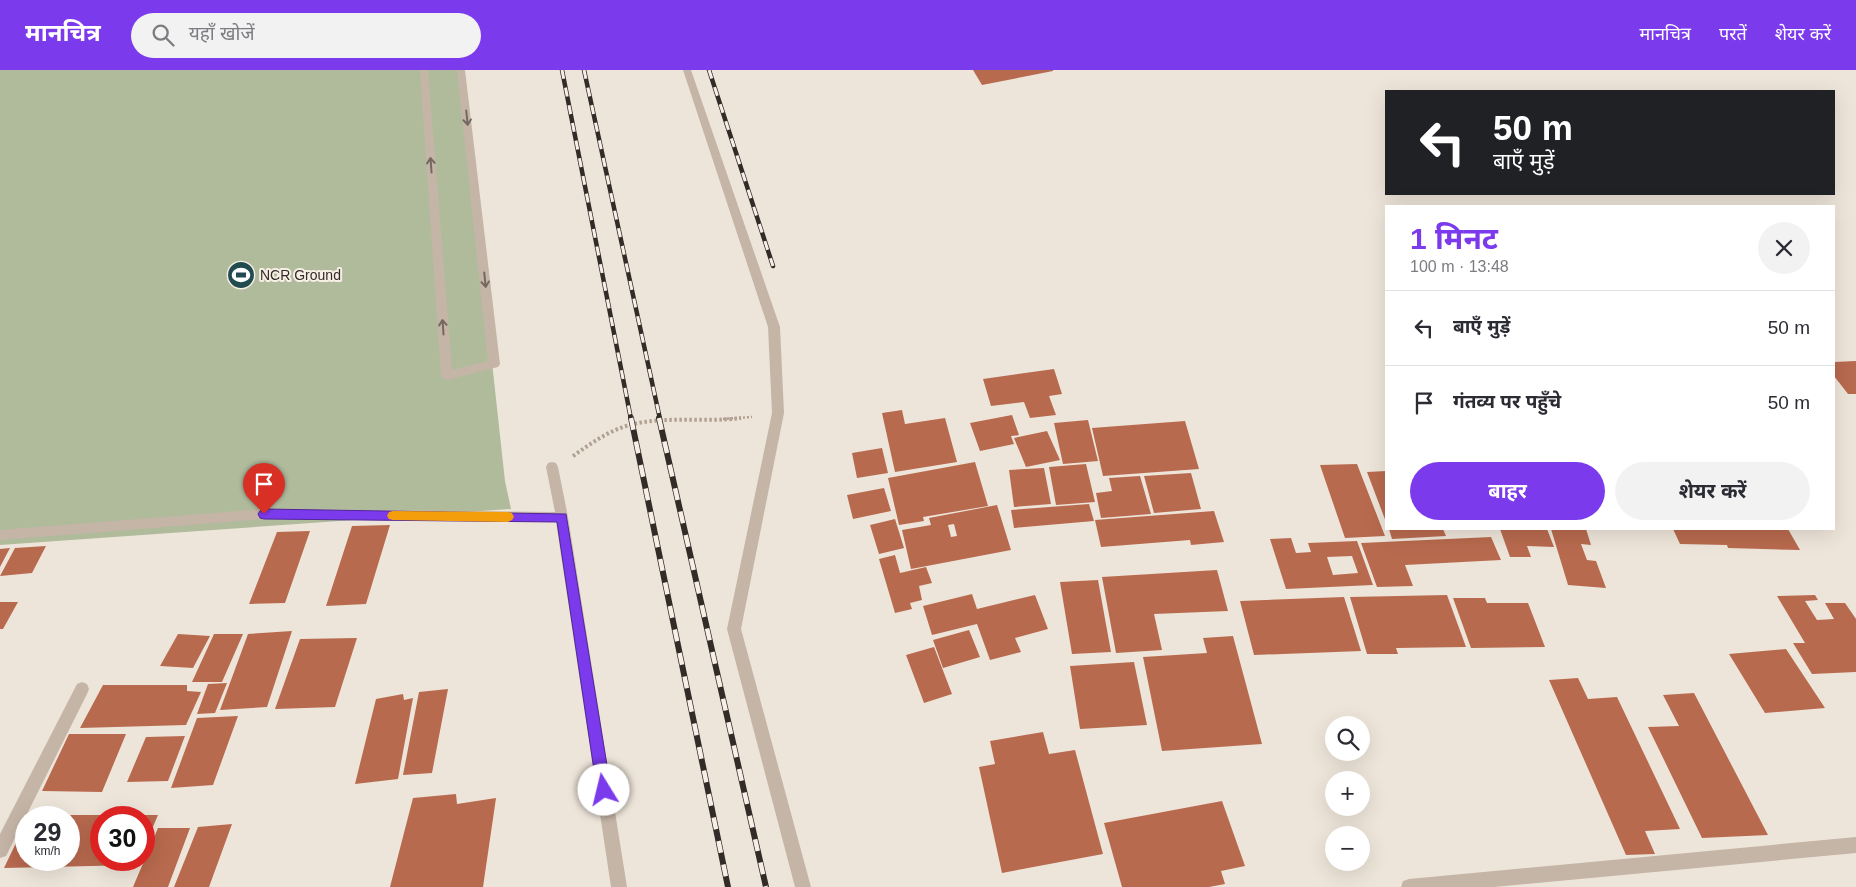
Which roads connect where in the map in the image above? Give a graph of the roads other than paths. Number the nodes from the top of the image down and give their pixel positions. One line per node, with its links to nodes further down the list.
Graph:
1 (424, 70): 2 (street, one-way to 1)
2 (462, 70)
3 (687, 70): 11 (street)
4 (552, 467): 5 (street)
5 (562, 518): 6 (street); 10 (street)
6 (0, 535)
7 (82, 689): 9 (street)
8 (1856, 845): 12 (street)
9 (0, 850)
10 (619, 887)
11 (803, 887)
12 (1409, 887)

